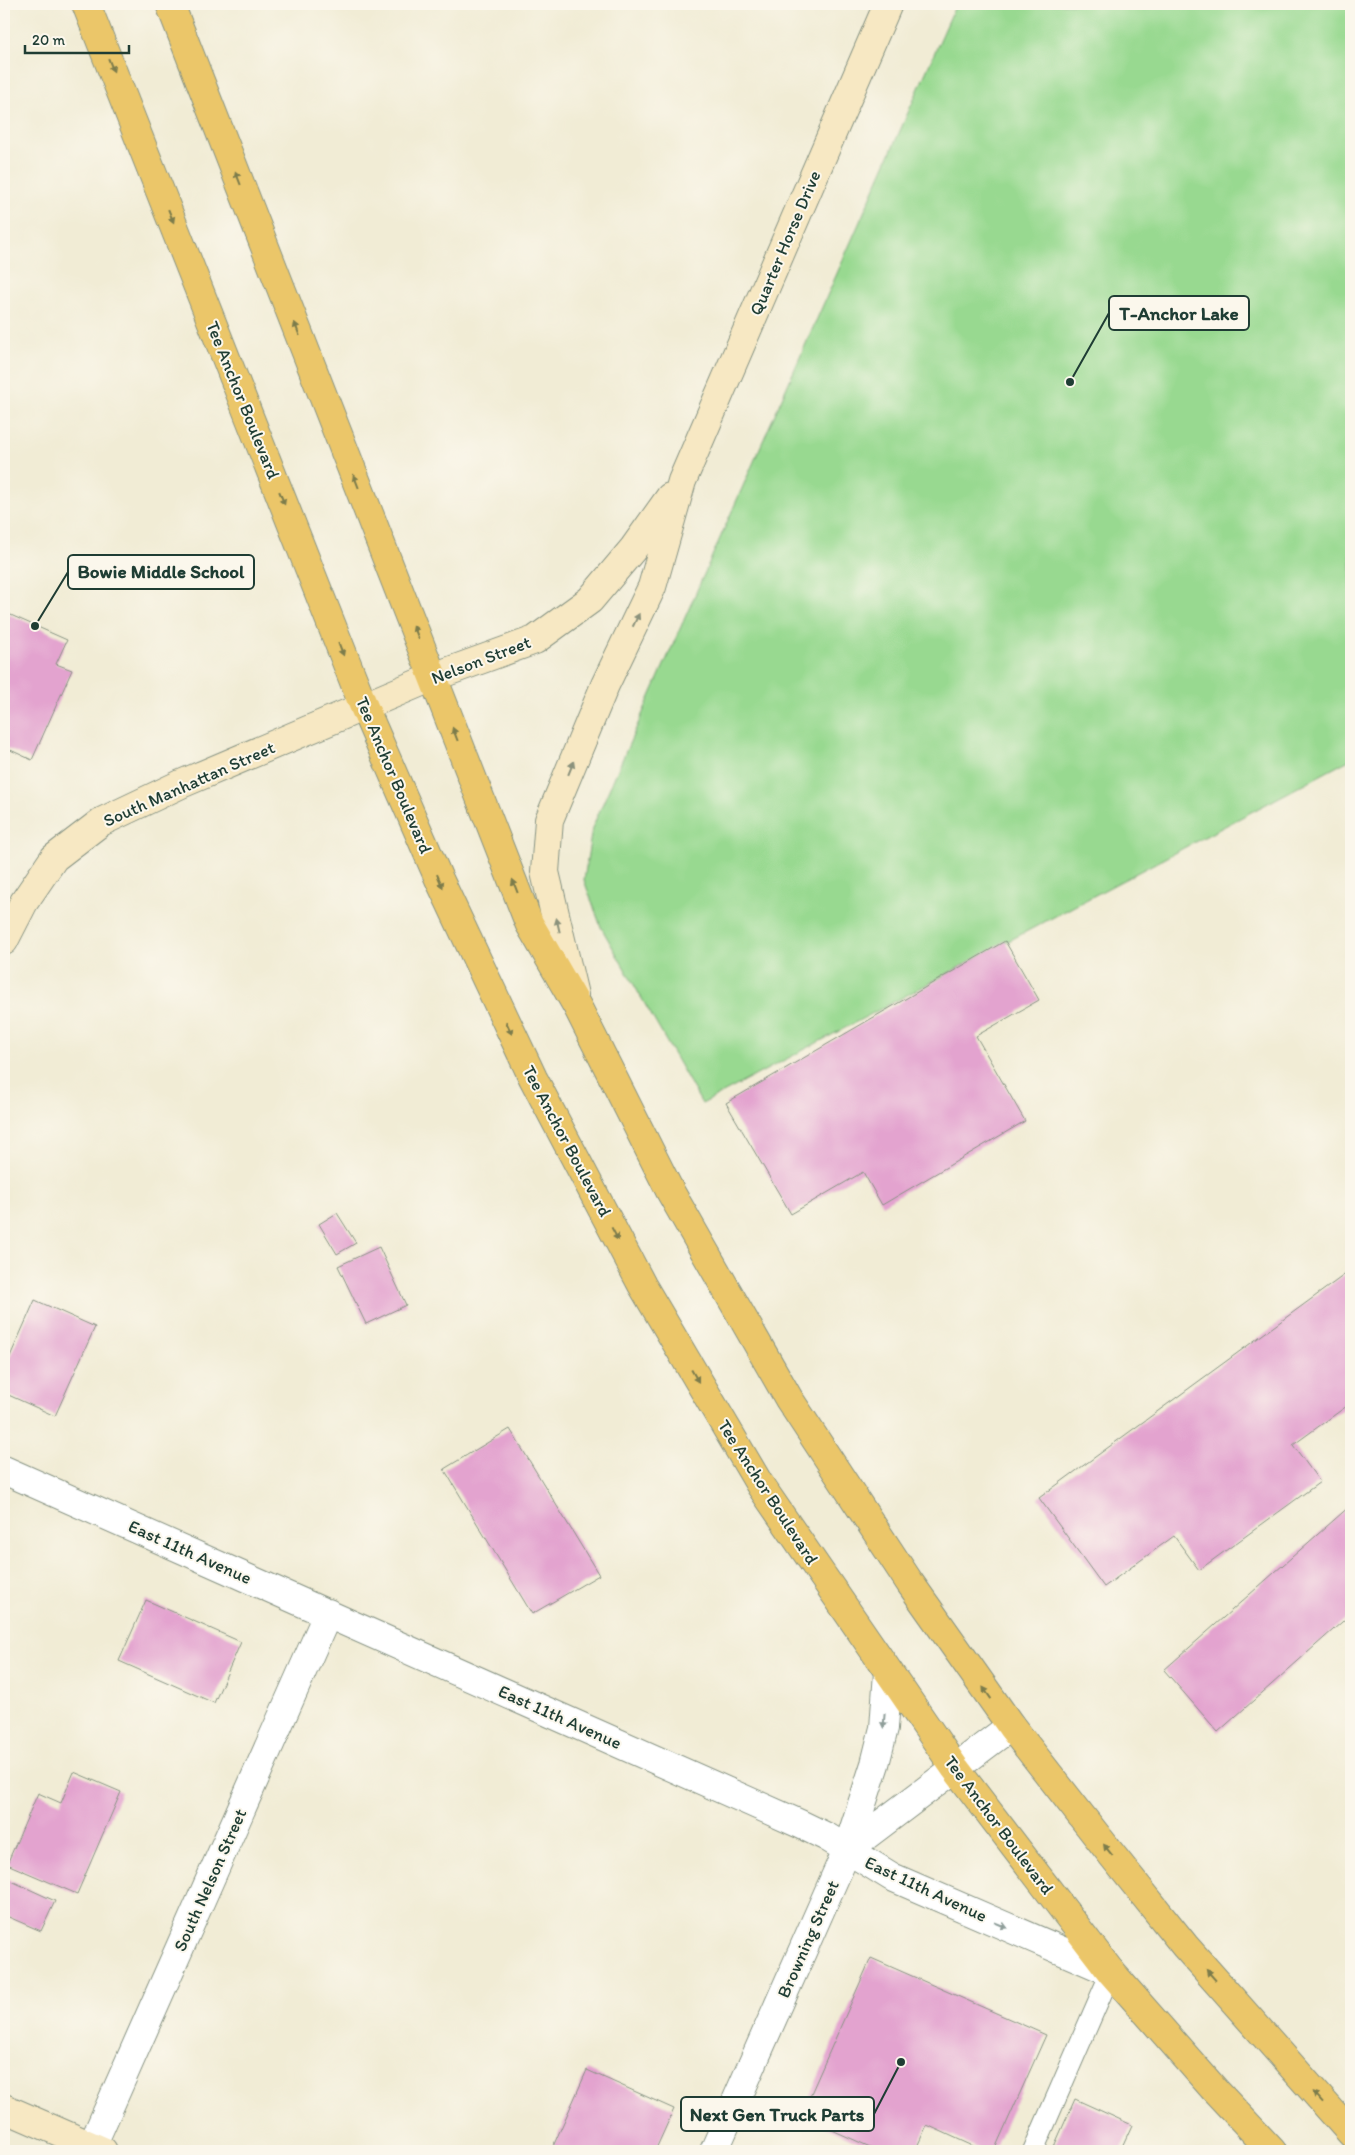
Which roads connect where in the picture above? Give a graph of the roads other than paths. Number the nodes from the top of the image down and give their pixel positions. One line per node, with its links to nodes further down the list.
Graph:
1 (86, 4): 6 (main road, Tee Anchor Boulevard, one-way to 6)
2 (170, 4): 5 (main road, one-way to 2)
3 (888, 4): 4 (main road, Quarter Horse Drive)
4 (682, 482): 5 (main road, Nelson Street); 8 (main road, one-way to 4)
5 (433, 678): 6 (main road, Nelson Street); 8 (main road, one-way to 5)
6 (364, 708): 7 (main road, South Manhattan Street); 11 (main road, Tee Anchor Boulevard, one-way to 11)
7 (4, 941)
8 (577, 1006): 12 (main road, one-way to 8)
9 (4, 1470): 10 (street, East 11th Avenue)
10 (328, 1613): 14 (street, East 11th Avenue); 18 (street, South Nelson Street)
11 (888, 1672): 13 (main road, Tee Anchor Boulevard); 14 (street, one-way to 14)
12 (1011, 1726): 13 (street, Browning Street); 17 (main road, one-way to 12)
13 (955, 1768): 14 (street, Browning Street); 15 (main road, Tee Anchor Boulevard)
14 (848, 1850): 15 (street, East 11th Avenue, one-way to 15); 19 (street, Browning Street)
15 (1111, 1972): 20 (lane); 21 (main road, Tee Anchor Boulevard)
16 (4, 2108): 18 (main road)
17 (1351, 2133)
18 (98, 2149)
19 (714, 2151)
20 (1033, 2151)
21 (1272, 2151)

